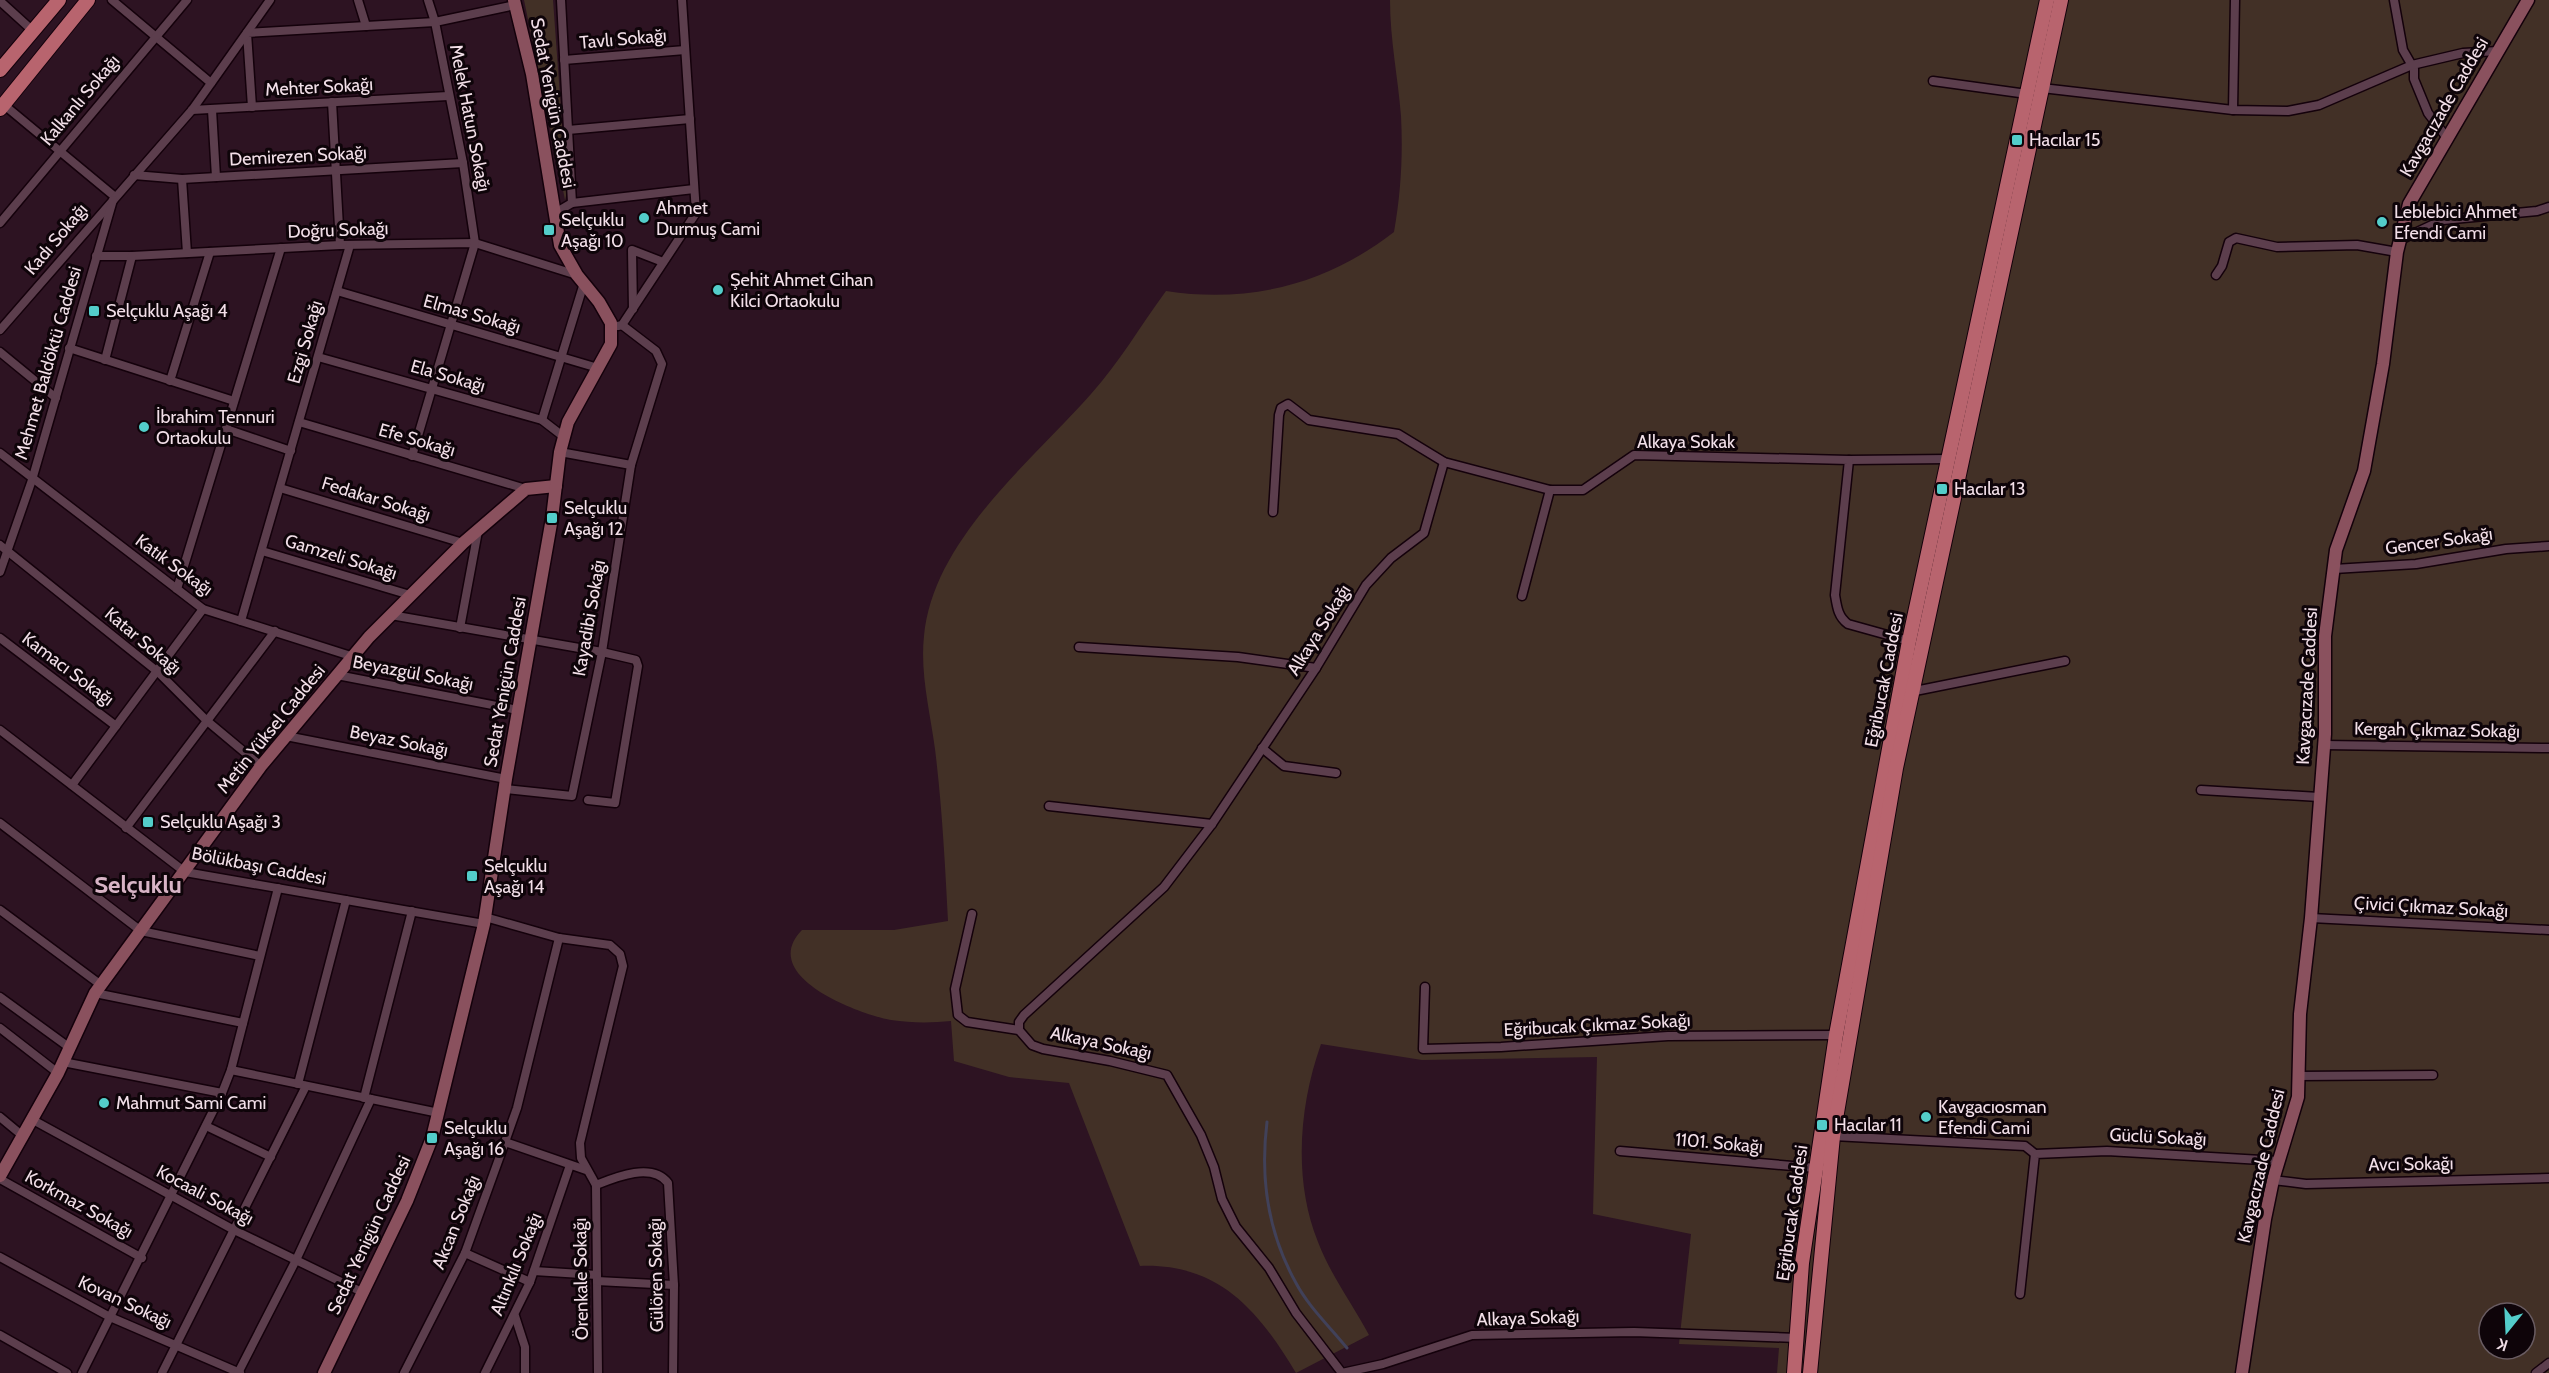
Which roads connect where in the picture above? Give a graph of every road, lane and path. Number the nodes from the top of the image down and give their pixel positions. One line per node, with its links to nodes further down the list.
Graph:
1 (59, 0): 19 (main road)
2 (88, 0): 33 (main road)
3 (112, 0): 21 (street)
4 (187, 0): 21 (street, Kalkanlı Sokağı)
5 (270, 0): 20 (street, Kadı Sokağı)
6 (358, 0): 18 (street)
7 (428, 0): 17 (street, Melek Hatun Sokağı)
8 (561, 0): 24 (street)
9 (682, 0): 22 (street)
10 (2047, 0): 30 (main road, Eğribucak Caddesi)
11 (2061, 0): 29 (main road, Eğribucak Caddesi)
12 (2235, 0): 37 (street)
13 (2394, 0): 25 (street)
14 (2528, 0): 23 (street, Kavgacızade Caddesi)
15 (0, 1): 19 (street)
16 (514, 2): 17 (street); 51 (street, Sedat Yenigün Caddesi)
17 (435, 22): 18 (street); 31 (street, Melek Hatun Sokağı)
18 (366, 26): 20 (street)
19 (33, 31): 26 (main road)
20 (247, 33): 28 (street, Kadı Sokağı); 34 (street)
21 (156, 37): 28 (street); 41 (street, Kalkanlı Sokağı)
22 (685, 50): 24 (street, Tavlı Sokağı); 38 (street)
23 (2498, 51): 25 (street); 40 (street, Kavgacızade Caddesi)
24 (564, 60): 39 (street)
25 (2412, 65): 37 (street); 40 (street)
26 (0, 70)
27 (1933, 81): 30 (street)
28 (211, 83): 35 (street, Kadı Sokağı)
29 (2042, 87): 37 (street); 123 (main road, Eğribucak Caddesi)
30 (2027, 94): 87 (main road, Eğribucak Caddesi)
31 (448, 96): 32 (street, Mehter Sokağı); 42 (street, Melek Hatun Sokağı)
32 (332, 102): 34 (street, Mehter Sokağı); 43 (street, Ezgi Sokağı)
33 (2, 106): 41 (street)
34 (252, 106): 36 (street, Mehter Sokağı)
35 (192, 110): 36 (street, Mehter Sokağı); 44 (street, Kadı Sokağı)
36 (212, 110): 45 (street)
37 (2233, 110)
38 (690, 119): 39 (street); 47 (street)
39 (568, 130): 49 (street)
40 (2447, 138): 55 (street, Kavgacızade Caddesi)
41 (58, 151): 48 (street); 52 (street, Kalkanlı Sokağı)
42 (463, 163): 43 (street, Demirezen Sokağı); 53 (street, Melek Hatun Sokağı)
43 (337, 170): 45 (street, Demirezen Sokağı); 54 (street, Ezgi Sokağı)
44 (134, 175): 46 (street, Demirezen Sokağı); 48 (street, Kadı Sokağı)
45 (216, 177): 46 (street, Demirezen Sokağı)
46 (182, 179): 58 (street)
47 (694, 189): 49 (street); 61 (street)
48 (114, 196): 59 (street, Mehmet Baldöktü Caddesi); 68 (street, Kadı Sokağı)
49 (572, 204): 51 (street)
50 (2549, 207): 55 (street)
51 (555, 213): 63 (street, Sedat Yenigün Caddesi)
52 (0, 223)
53 (474, 243): 54 (street, Doğru Sokağı); 63 (street, Doğru Sokağı); 66 (street)
54 (345, 245): 56 (street, Doğru Sokağı); 64 (street, Ezgi Sokağı)
55 (2398, 246): 62 (street); 103 (street, Kavgacızade Caddesi)
56 (281, 248): 57 (street, Doğru Sokağı); 78 (street)
57 (210, 252): 58 (street, Doğru Sokağı); 75 (street)
58 (187, 253): 60 (street, Doğru Sokağı)
59 (96, 256): 60 (street, Doğru Sokağı); 69 (street, Mehmet Baldöktü Caddesi)
60 (132, 256): 73 (street)
61 (663, 262): 65 (street); 65 (street)
62 (2216, 275)
63 (580, 279): 67 (street, Sedat Yenigün Caddesi); 71 (street)
64 (337, 291): 66 (street, Elmas Sokağı); 72 (street, Ezgi Sokağı)
65 (633, 309): 67 (street)
66 (451, 325): 71 (street, Elmas Sokağı); 76 (street)
67 (617, 327): 74 (street, Sedat Yenigün Caddesi); 90 (street, Kayadibi Sokağı)
68 (0, 330)
69 (69, 348): 73 (street); 77 (street, Mehmet Baldöktü Caddesi)
70 (0, 352): 77 (street)
71 (560, 356): 74 (street, Elmas Sokağı); 79 (street)
72 (318, 357): 76 (street, Ela Sokağı); 80 (street, Ezgi Sokağı)
73 (105, 360): 75 (street)
74 (598, 368): 82 (street, Sedat Yenigün Caddesi)
75 (170, 381): 78 (street)
76 (432, 389): 79 (street, Ela Sokağı); 86 (street)
77 (56, 398): 91 (street, Mehmet Baldöktü Caddesi)
78 (234, 401): 81 (street)
79 (542, 420): 82 (street, Ela Sokağı)
80 (299, 422): 83 (street, Ezgi Sokağı); 86 (street, Efe Sokağı)
81 (226, 429): 83 (street); 105 (street)
82 (564, 437): 84 (street, Sedat Yenigün Caddesi)
83 (291, 451): 93 (street, Ezgi Sokağı)
84 (560, 452): 90 (street); 92 (street, Sedat Yenigün Caddesi)
85 (0, 453): 91 (street, Katık Sokağı)
86 (412, 456): 94 (street, Efe Sokağı)
87 (1949, 459): 88 (street, Alkaya Sokak); 115 (main road, Eğribucak Caddesi)
88 (1850, 460): 95 (street, Alkaya Sokak); 115 (street)
89 (1444, 462): 95 (street, Alkaya Sokak); 96 (street, Alkaya Sokak); 120 (street, Alkaya Sokağı)
90 (631, 465): 117 (street, Kayadibi Sokağı)
91 (32, 480): 102 (street, Mehmet Baldöktü Caddesi); 105 (street, Katık Sokağı)
92 (556, 486): 94 (street); 114 (street, Sedat Yenigün Caddesi)
93 (280, 488): 98 (street, Fedakar Sokağı); 101 (street, Ezgi Sokağı)
94 (526, 489): 97 (street, Metin Yüksel Caddesi)
95 (1550, 490): 107 (street)
96 (1273, 512)
97 (478, 530): 98 (street, Metin Yüksel Caddesi); 111 (street)
98 (462, 543): 106 (street, Metin Yüksel Caddesi)
99 (0, 545): 102 (street, Katar Sokağı)
100 (2549, 546): 103 (street, Gencer Sokağı)
101 (262, 551): 106 (street, Gamzeli Sokağı); 110 (street, Ezgi Sokağı)
102 (8, 552): 104 (street, Mehmet Baldöktü Caddesi); 121 (street, Katar Sokağı)
103 (2334, 569): 129 (street, Kavgacızade Caddesi)
104 (0, 572)
105 (177, 589): 108 (street, Katık Sokağı)
106 (410, 595): 109 (street, Metin Yüksel Caddesi)
107 (1522, 596)
108 (203, 609): 110 (street, Katık Sokağı); 121 (street)
109 (391, 615): 111 (street); 118 (street, Metin Yüksel Caddesi)
110 (241, 621): 112 (street, Katık Sokağı)
111 (460, 628): 114 (street)
112 (274, 632): 118 (street, Katık Sokağı); 125 (street)
113 (0, 638): 126 (street, Kamacı Sokağı)
114 (531, 641): 117 (street); 124 (street, Sedat Yenigün Caddesi)
115 (1909, 641): 162 (main road, Eğribucak Caddesi)
116 (1079, 647): 120 (street)
117 (602, 652): 137 (street, Kayadibi Sokağı); 139 (street)
118 (354, 657): 122 (street, Metin Yüksel Caddesi)
119 (2065, 661): 123 (street)
120 (1316, 668): 130 (street, Alkaya Sokağı)
121 (158, 672): 125 (street, Katar Sokağı); 126 (street)
122 (337, 675): 124 (street, Beyazgül Sokağı); 128 (street, Metin Yüksel Caddesi)
123 (1910, 692): 175 (main road, Eğribucak Caddesi)
124 (518, 710): 134 (street, Sedat Yenigün Caddesi)
125 (206, 720): 132 (street, Katar Sokağı); 143 (street)
126 (116, 726): 135 (street)
127 (0, 730): 135 (street, Bölükbaşı Caddesi)
128 (286, 736): 132 (street, Metin Yüksel Caddesi); 134 (street, Beyaz Sokağı)
129 (2324, 745): 131 (street, Kergah Çıkmaz Sokağı); 138 (street, Kavgacızade Caddesi)
130 (1262, 748): 133 (street); 142 (street, Alkaya Sokağı)
131 (2549, 748)
132 (261, 766): 144 (street, Metin Yüksel Caddesi)
133 (1336, 773)
134 (506, 784): 137 (street, Beyaz Sokağı); 151 (street, Sedat Yenigün Caddesi)
135 (72, 785): 143 (street, Bölükbaşı Caddesi)
136 (2201, 789): 138 (street)
137 (572, 796)
138 (2319, 797): 150 (street, Kavgacızade Caddesi)
139 (588, 800)
140 (1049, 806): 142 (street)
141 (0, 823): 153 (street)
142 (1212, 824): 161 (street, Alkaya Sokağı)
143 (126, 828): 144 (street, Bölükbaşı Caddesi)
144 (185, 872): 145 (street, Bölükbaşı Caddesi); 153 (street, Metin Yüksel Caddesi)
145 (278, 888): 146 (street, Bölükbaşı Caddesi); 155 (street)
146 (346, 900): 148 (street, Bölükbaşı Caddesi); 168 (street)
147 (0, 910): 157 (street)
148 (412, 911): 151 (street, Bölükbaşı Caddesi); 170 (street)
149 (972, 914): 161 (street)
150 (2311, 918): 152 (street, Çivici Çıkmaz Sokağı); 167 (street, Kavgacızade Caddesi)
151 (485, 921): 154 (street, Bölükbaşı Caddesi); 171 (street, Sedat Yenigün Caddesi)
152 (2549, 930)
153 (141, 931): 155 (street); 157 (street, Metin Yüksel Caddesi)
154 (559, 938): 177 (street, Akcan Sokağı); 184 (street, Bölükbaşı Caddesi)
155 (260, 956): 159 (street)
156 (1425, 987): 162 (street, Eğribucak Çıkmaz Sokağı)
157 (98, 989): 159 (street); 163 (street, Metin Yüksel Caddesi)
158 (0, 997): 163 (street)
159 (243, 1023): 165 (street)
160 (0, 1028): 164 (street)
161 (1019, 1030): 204 (street, Alkaya Sokağı)
162 (1836, 1035): 183 (main road, Eğribucak Caddesi)
163 (70, 1048): 164 (street, Metin Yüksel Caddesi)
164 (61, 1068): 169 (street); 173 (street, Metin Yüksel Caddesi)
165 (231, 1070): 168 (street); 169 (street)
166 (2433, 1075): 167 (street)
167 (2298, 1076): 181 (street, Kavgacızade Caddesi)
168 (302, 1085): 170 (street); 180 (street)
169 (222, 1093): 174 (street)
170 (367, 1099): 171 (street); 194 (street)
171 (439, 1113): 199 (street, Sedat Yenigün Caddesi)
172 (0, 1118): 176 (street)
173 (33, 1120): 176 (street, Metin Yüksel Caddesi); 189 (street, Kocaali Sokağı)
174 (206, 1126): 180 (street); 189 (street)
175 (1833, 1136): 179 (street, Güclü Sokağı); 218 (main road, Eğribucak Caddesi)
176 (24, 1137): 185 (street, Metin Yüksel Caddesi)
177 (505, 1142): 182 (street); 191 (street, Akcan Sokağı)
178 (1620, 1150): 183 (street, 1101. Sokağı)
179 (2035, 1154): 181 (street, Güclü Sokağı); 200 (street)
180 (271, 1157): 190 (street)
181 (2279, 1161): 187 (street, Kavgacızade Caddesi)
182 (570, 1164): 184 (street); 195 (street, Altınkılı Sokağı)
183 (1816, 1168): 204 (main road, Eğribucak Caddesi)
184 (586, 1170): 188 (street)
185 (0, 1177): 193 (street, Korkmaz Sokağı)
186 (2549, 1178): 187 (street, Avcı Sokağı)
187 (2273, 1180): 219 (street, Kavgacızade Caddesi)
188 (596, 1185): 196 (street, Örenkale Sokağı); 198 (street, Gülören Sokağı)
189 (172, 1196): 190 (street, Kocaali Sokağı); 193 (street)
190 (234, 1230): 194 (street, Kocaali Sokağı); 205 (street)
191 (465, 1253): 197 (street); 212 (street, Akcan Sokağı)
192 (0, 1257): 202 (street, Kovan Sokağı)
193 (142, 1258): 202 (street)
194 (296, 1260): 199 (street, Kocaali Sokağı); 210 (street)
195 (534, 1271): 196 (street); 197 (street, Altınkılı Sokağı)
196 (597, 1278): 198 (street); 215 (street, Örenkale Sokağı)
197 (530, 1282): 201 (street, Altınkılı Sokağı)
198 (674, 1284): 216 (street, Gülören Sokağı)
199 (364, 1293): 211 (street, Sedat Yenigün Caddesi)
200 (2020, 1294)
201 (515, 1316): 213 (street, Altınkılı Sokağı); 214 (street)
202 (110, 1317): 205 (street, Kovan Sokağı); 208 (street)
203 (0, 1335): 207 (street)
204 (1797, 1338): 217 (main road, Eğribucak Caddesi)
205 (177, 1344): 209 (street); 210 (street, Kovan Sokağı)
206 (2549, 1363): 220 (street)
207 (67, 1373)
208 (82, 1373)
209 (162, 1373)
210 (239, 1373)
211 (324, 1373)
212 (404, 1373)
213 (485, 1373)
214 (525, 1373)
215 (598, 1373)
216 (673, 1373)
217 (1794, 1373)
218 (1810, 1373)
219 (2242, 1373)
220 (2536, 1373)

